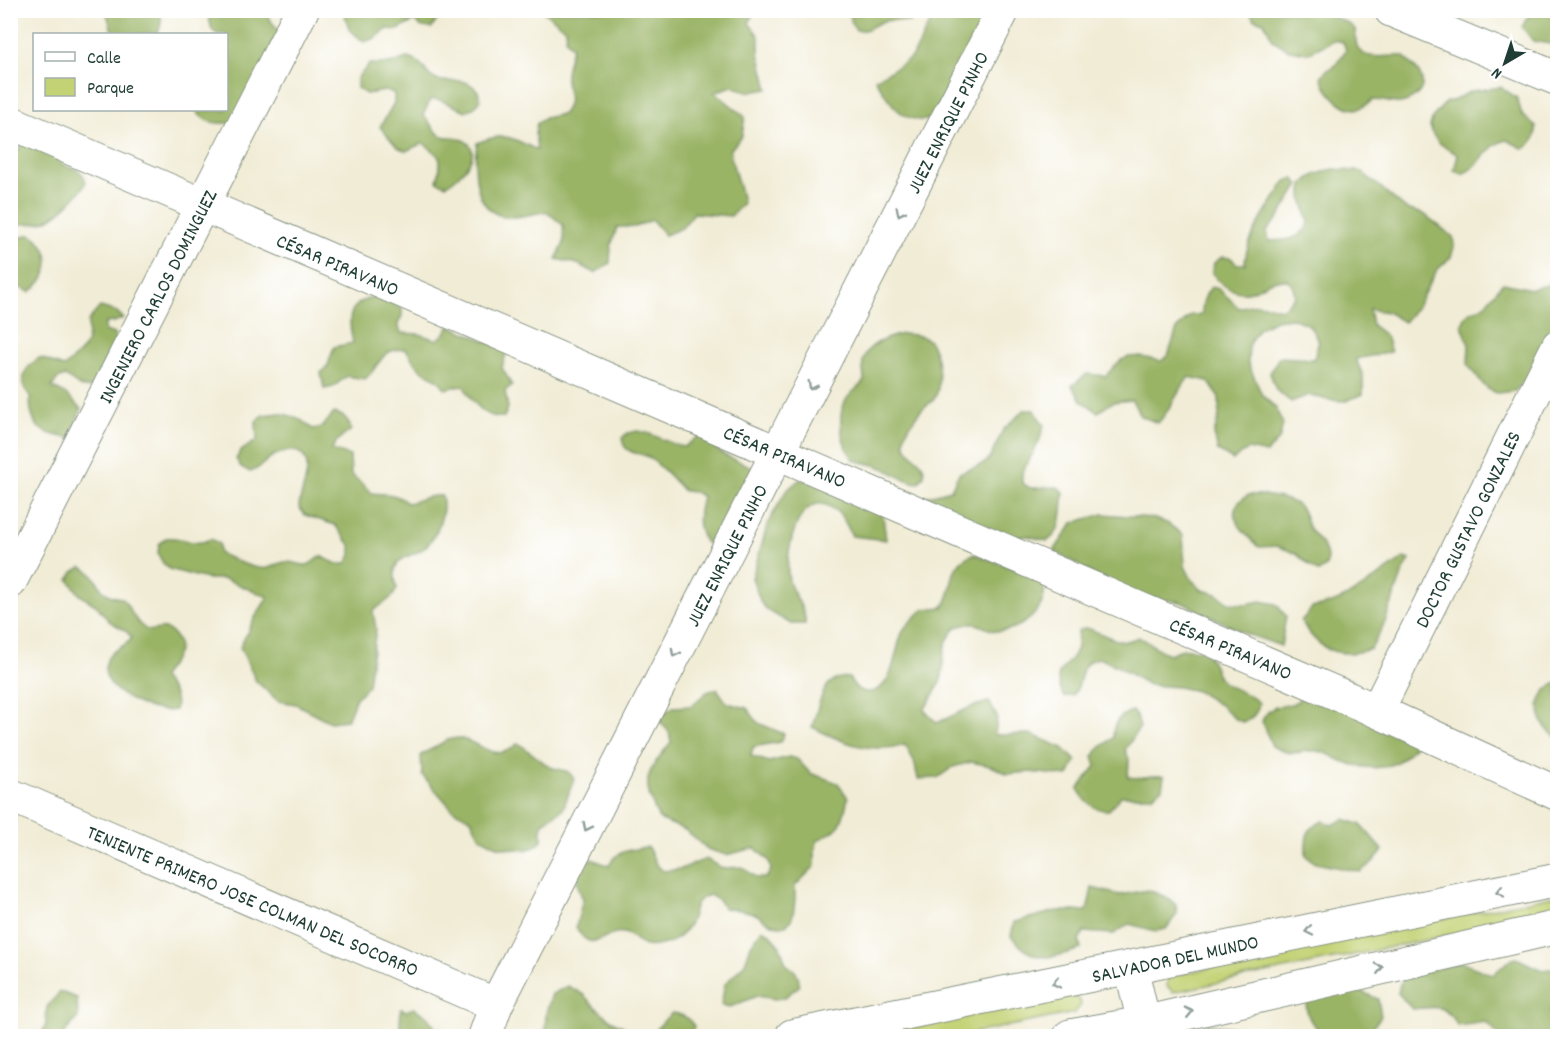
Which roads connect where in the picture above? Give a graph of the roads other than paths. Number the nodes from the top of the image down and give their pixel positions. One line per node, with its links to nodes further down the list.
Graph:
1 (302, 10): 6 (street, INGENIERO CARLOS DOMINGUEZ)
2 (1003, 10): 8 (street, JUEZ ENRIQUE PINHO, one-way to 8)
3 (1390, 10): 4 (street)
4 (1557, 80)
5 (10, 122): 6 (street, CÉSAR PIRAVANO)
6 (203, 206): 8 (street, CÉSAR PIRAVANO); 9 (street, INGENIERO CARLOS DOMINGUEZ)
7 (1557, 346): 10 (street, DOCTOR GUSTAVO GONZALES)
8 (778, 453): 10 (street, CÉSAR PIRAVANO); 16 (street, JUEZ ENRIQUE PINHO, one-way to 16)
9 (10, 582)
10 (1377, 711): 11 (street, CÉSAR PIRAVANO)
11 (1557, 794)
12 (10, 795): 16 (street, TENIENTE PRIMERO JOSE COLMAN DEL SOCORRO)
13 (1557, 880): 15 (street, SALVADOR DEL MUNDO, one-way to 15)
14 (1557, 927): 17 (street, one-way to 14)
15 (1131, 967): 17 (street); 19 (street, SALVADOR DEL MUNDO, one-way to 19)
16 (496, 1005): 18 (street, JUEZ ENRIQUE PINHO)
17 (1145, 1030): 20 (street)
18 (485, 1036)
19 (792, 1036)
20 (1070, 1036)

